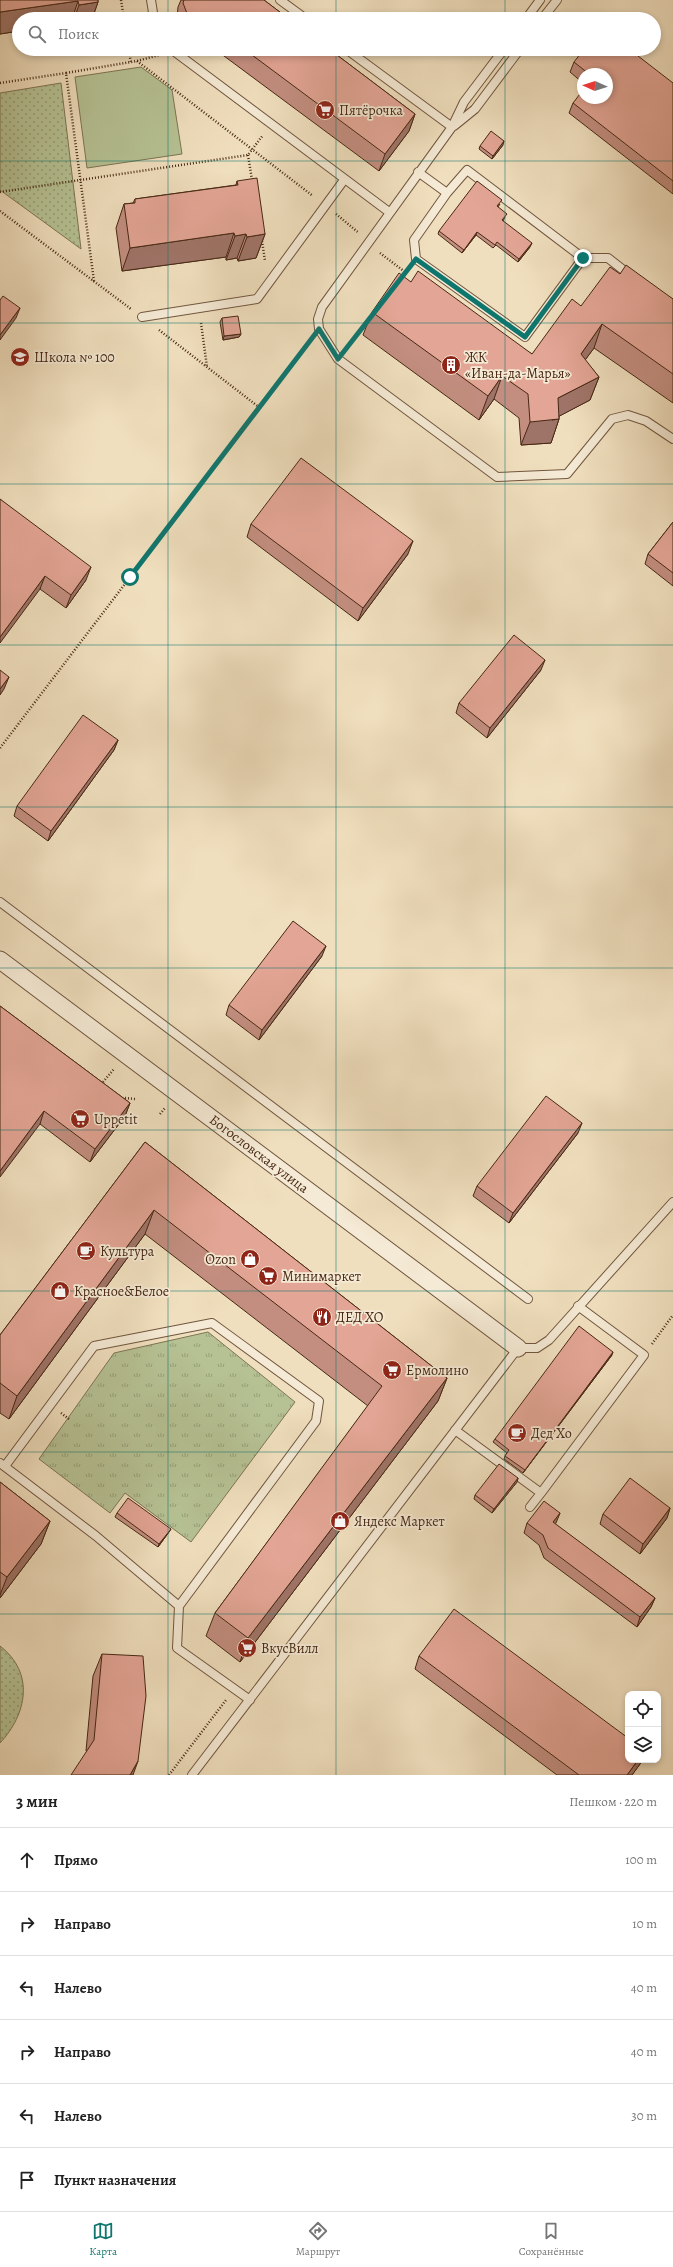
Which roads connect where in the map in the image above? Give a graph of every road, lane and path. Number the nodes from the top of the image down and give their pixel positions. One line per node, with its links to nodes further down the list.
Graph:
1 (121, 0): 6 (path)
2 (151, 0): 7 (lane)
3 (280, 0): 8 (lane)
4 (540, 0): 9 (lane)
5 (557, 0): 10 (lane)
6 (123, 12)
7 (153, 12)
8 (296, 12)
9 (531, 12)
10 (548, 12)
11 (130, 56): 18 (path)
12 (153, 56): 17 (path)
13 (180, 56): 21 (lane)
14 (355, 56): 22 (lane)
15 (499, 56): 22 (lane)
16 (515, 56): 22 (lane)
17 (137, 61): 18 (path); 23 (path)
18 (131, 62): 19 (path)
19 (66, 73): 20 (path); 26 (path)
20 (0, 83)
21 (271, 124): 23 (path); 27 (lane)
22 (452, 128): 25 (lane)
23 (252, 149): 24 (path); 31 (path)
24 (248, 155): 26 (path); 28 (path)
25 (418, 172): 30 (lane); 32 (lane)
26 (79, 180): 29 (path); 40 (path)
27 (344, 180): 31 (lane); 32 (lane)
28 (253, 185)
29 (0, 192)
30 (447, 193): 35 (lane); 36 (lane)
31 (325, 206): 34 (path); 41 (lane)
32 (389, 212): 34 (lane)
33 (261, 238): 41 (path)
34 (369, 242): 37 (path); 45 (lane)
35 (583, 258): 36 (lane); 39 (lane)
36 (416, 259): 37 (path)
37 (405, 272): 38 (path)
38 (400, 278)
39 (637, 280)
40 (94, 282)
41 (269, 284): 42 (lane)
42 (198, 308): 44 (lane); 47 (path)
43 (372, 315): 46 (path)
44 (142, 316)
45 (319, 329): 46 (lane); 49 (path)
46 (338, 359): 48 (lane)
47 (207, 368)
48 (673, 439)
49 (0, 748)
50 (0, 902): 55 (lane)
51 (0, 960): 58 (street, Богословская улица)
52 (125, 1098): 53 (path)
53 (135, 1099)
54 (673, 1202): 56 (lane)
55 (528, 1299)
56 (578, 1306): 58 (lane); 59 (lane)
57 (673, 1315): 59 (path)
58 (518, 1348): 60 (lane)
59 (644, 1355): 62 (lane)
60 (455, 1430): 62 (lane); 66 (lane)
61 (2, 1465): 64 (lane); 64 (lane)
62 (541, 1493): 63 (lane)
63 (530, 1507)
64 (179, 1606): 66 (lane)
65 (226, 1700): 67 (path)
66 (250, 1700): 68 (lane)
67 (169, 1775)
68 (192, 1775)

